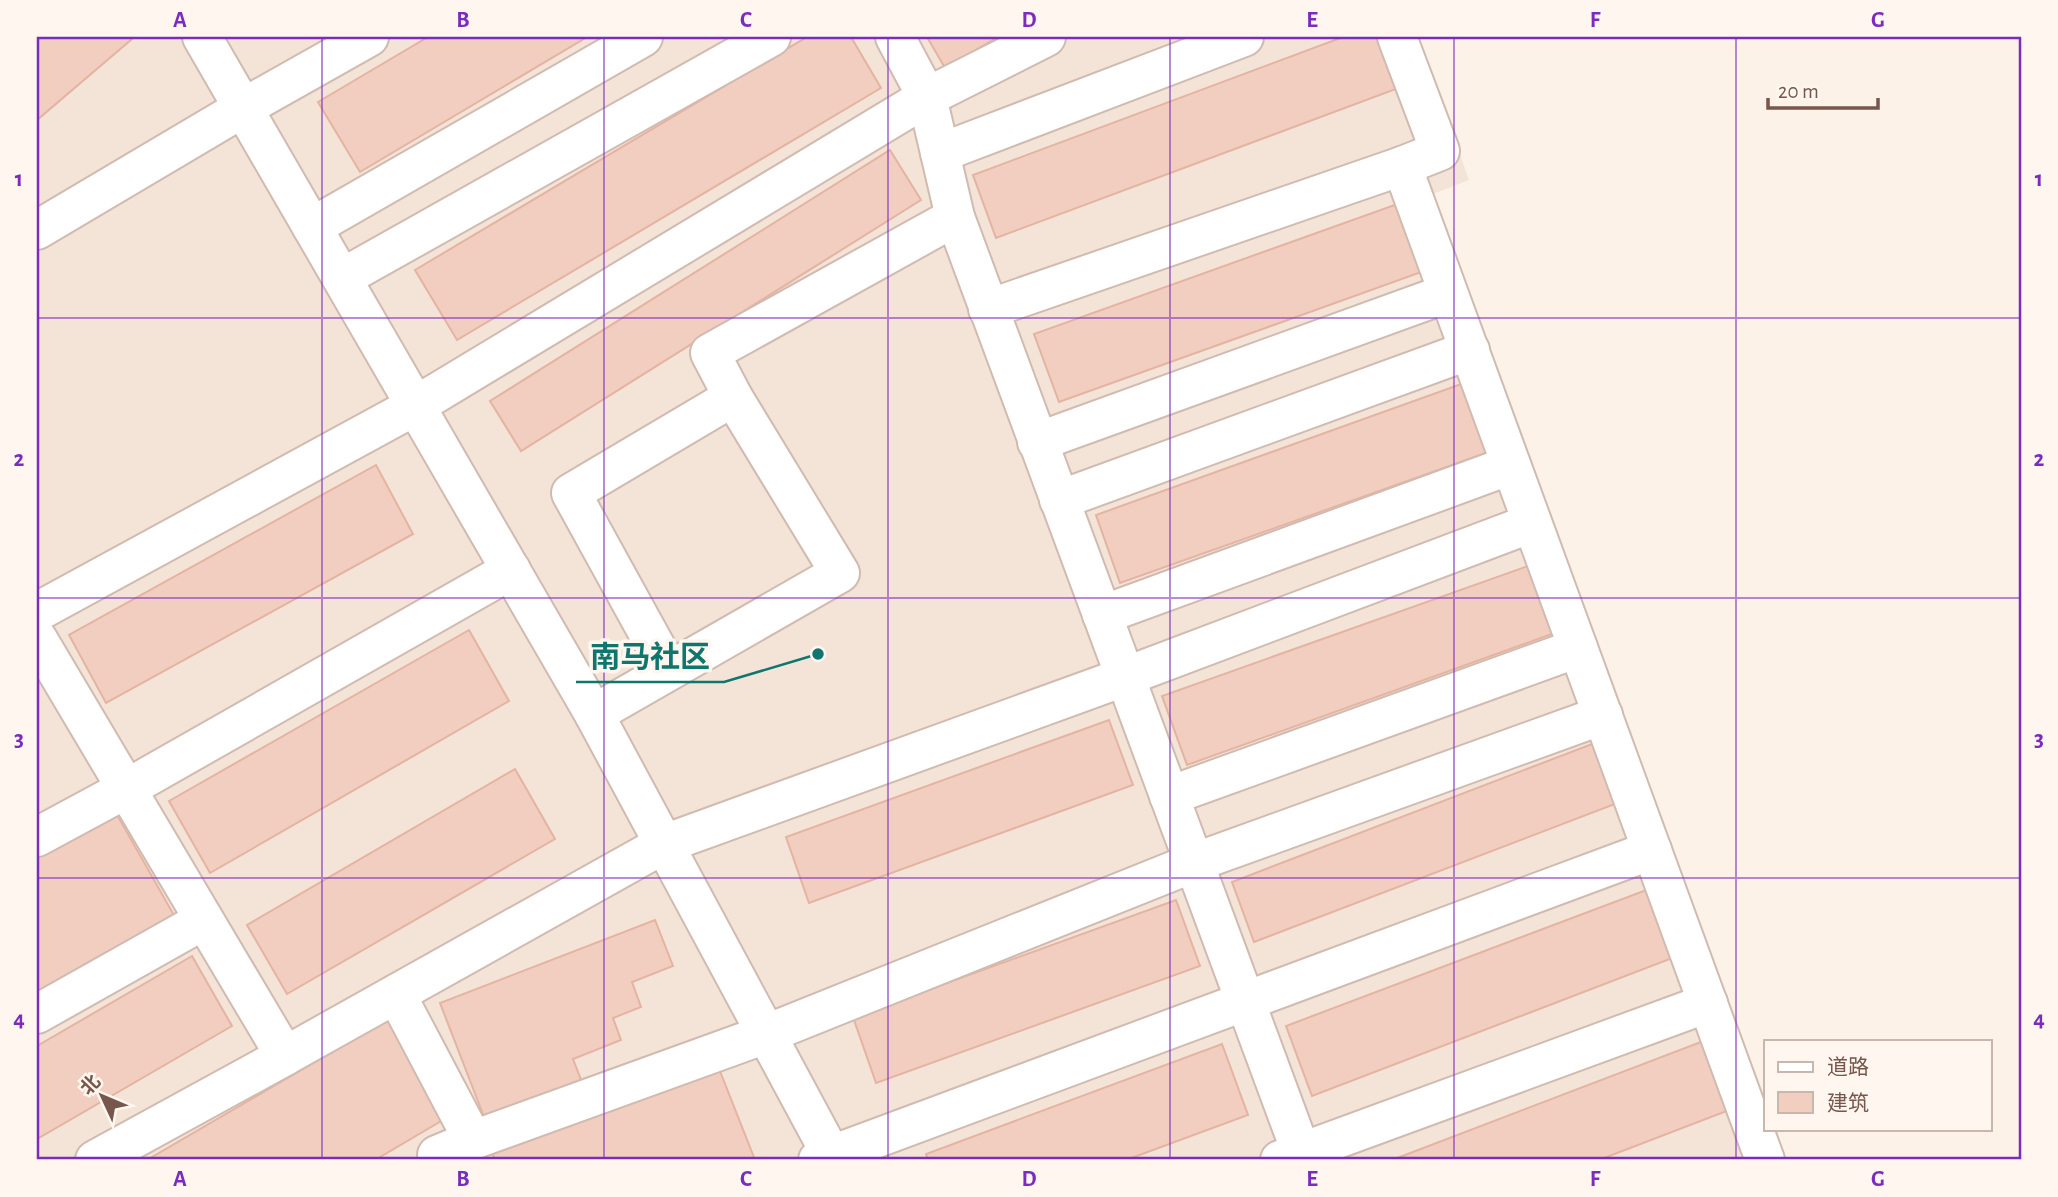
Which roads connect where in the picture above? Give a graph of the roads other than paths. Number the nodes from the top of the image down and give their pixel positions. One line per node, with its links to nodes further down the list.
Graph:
1 (202, 37): 10 (street)
2 (369, 37): 10 (street)
3 (643, 37): 14 (street)
4 (771, 37): 16 (street)
5 (895, 37): 9 (street)
6 (1046, 37): 9 (street)
7 (1244, 37): 11 (street)
8 (1397, 37): 12 (street)
9 (927, 97): 11 (street); 21 (street)
10 (243, 108): 14 (street); 15 (street)
11 (940, 153): 13 (street)
12 (1402, 166): 17 (street); 18 (street)
13 (954, 217): 18 (street); 20 (street)
14 (312, 228): 16 (street)
15 (37, 230)
16 (342, 278): 21 (street)
17 (1448, 293): 19 (street); 22 (street)
18 (988, 309): 22 (street)
19 (1469, 350): 23 (street); 24 (street)
20 (733, 397): 31 (street); 31 (street)
21 (415, 406): 26 (street); 27 (street)
22 (1038, 442): 24 (street)
23 (1511, 465): 25 (street); 28 (street)
24 (1059, 500): 28 (street)
25 (1532, 523): 30 (street); 32 (street)
26 (511, 570): 33 (street); 35 (street)
27 (37, 612)
28 (1101, 615): 32 (street)
29 (37, 638): 35 (street)
30 (1578, 648): 34 (street); 36 (street)
31 (669, 671): 33 (street)
32 (1124, 677): 36 (street); 38 (street)
33 (594, 714): 38 (street)
34 (1602, 715): 39 (street); 40 (street)
35 (126, 789): 37 (street); 41 (street)
36 (1169, 796): 40 (street)
37 (37, 837)
38 (664, 844): 42 (street); 46 (street)
39 (1652, 849): 43 (street); 44 (street)
40 (1193, 863): 43 (street); 46 (street)
41 (204, 920): 45 (street); 47 (street)
42 (396, 994): 47 (street); 48 (street)
43 (1245, 1002): 50 (street); 51 (street)
44 (1708, 1003): 51 (street); 53 (street)
45 (37, 1014)
46 (766, 1034): 48 (street); 50 (street)
47 (285, 1056): 52 (street)
48 (473, 1140): 49 (street)
49 (435, 1158)
50 (828, 1158)
51 (1295, 1158)
52 (95, 1160)
53 (1764, 1160)

